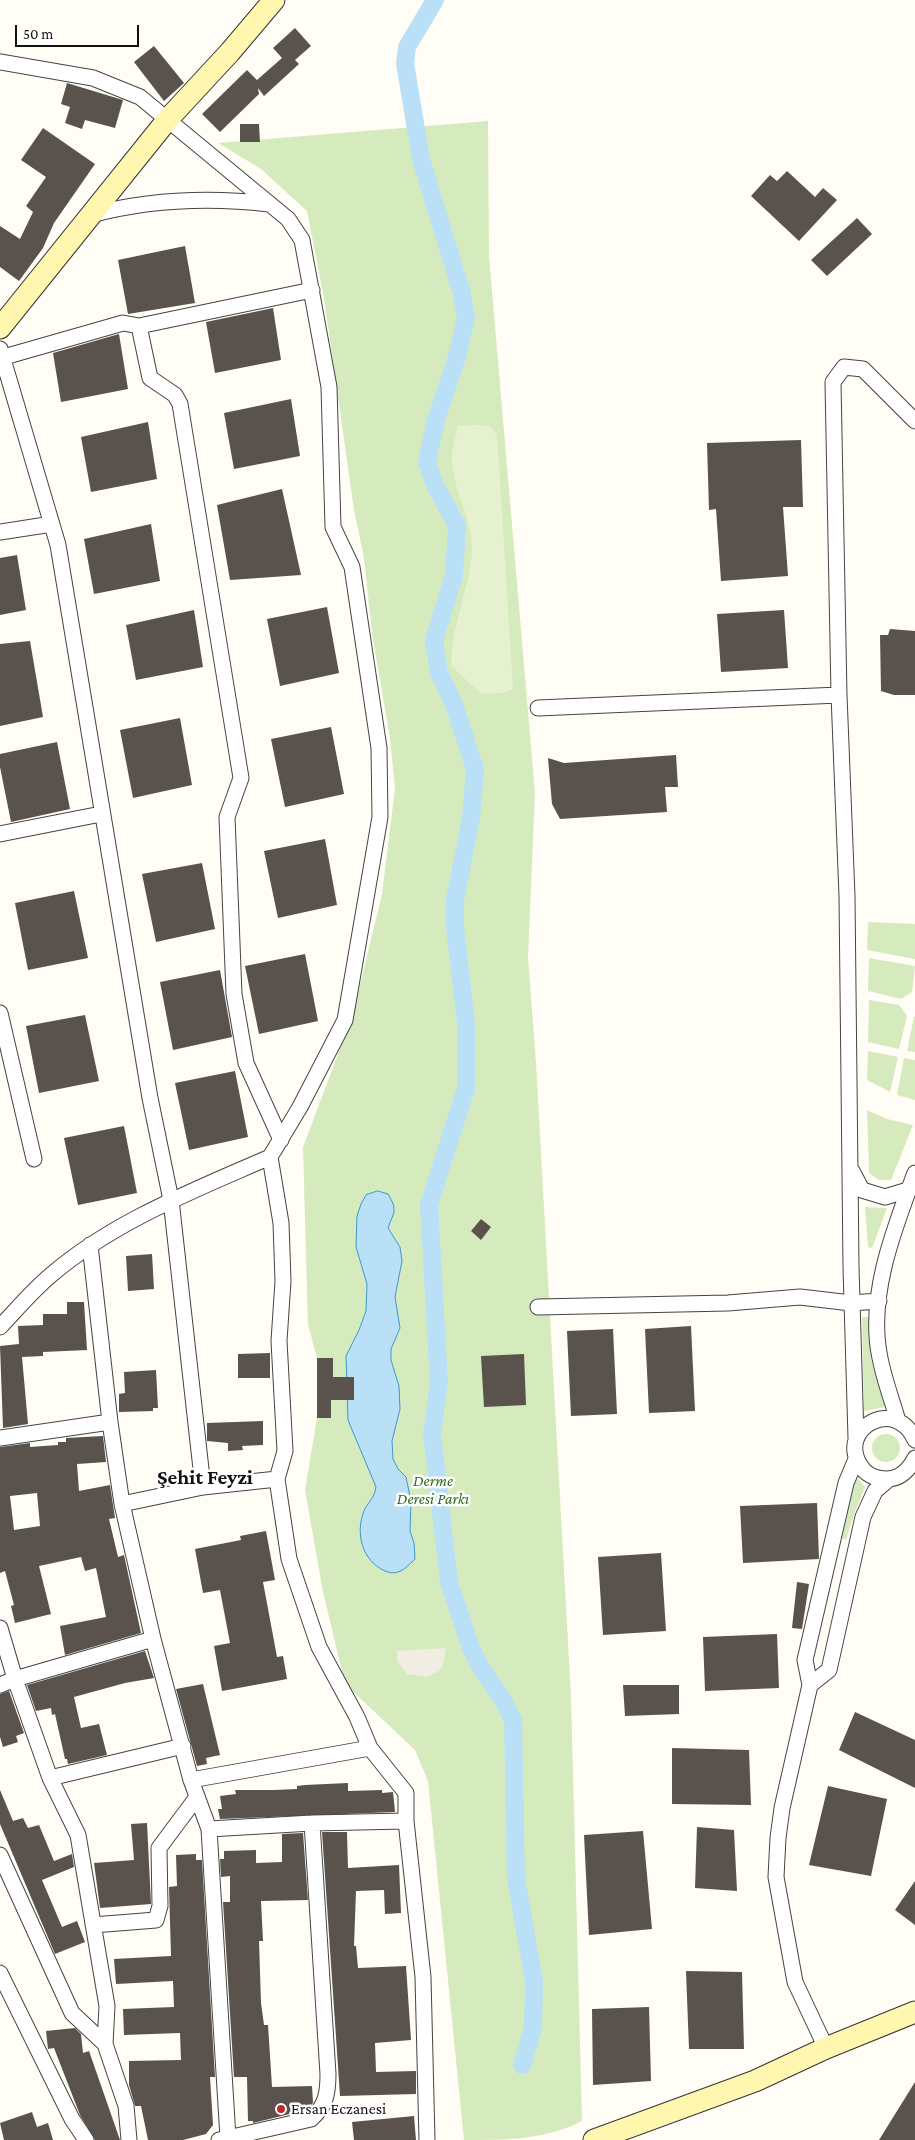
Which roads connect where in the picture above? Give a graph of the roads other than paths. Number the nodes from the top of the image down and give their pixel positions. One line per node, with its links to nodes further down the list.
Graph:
1 (274, 0): 3 (street)
2 (0, 62): 3 (street)
3 (168, 119): 4 (street); 5 (street)
4 (269, 204): 5 (street); 6 (street)
5 (91, 215): 8 (street)
6 (312, 290): 7 (street); 18 (street)
7 (138, 326): 9 (street); 18 (street)
8 (0, 328)
9 (1, 356): 11 (street)
10 (915, 421): 13 (street)
11 (52, 524): 12 (street); 15 (street)
12 (0, 532)
13 (839, 695): 14 (street); 21 (street)
14 (538, 708)
15 (101, 814): 16 (street); 24 (street)
16 (0, 834)
17 (0, 1013): 20 (street)
18 (281, 1140): 19 (street)
19 (270, 1157): 24 (street); 38 (street)
20 (34, 1159)
21 (850, 1168): 23 (street); 27 (street)
22 (915, 1173): 23 (street)
23 (908, 1190): 26 (street)
24 (171, 1200): 25 (street); 40 (street)
25 (90, 1246): 29 (street); 31 (street)
26 (879, 1300): 27 (street); 30 (street)
27 (852, 1303): 28 (street); 34 (street)
28 (538, 1307)
29 (0, 1327)
30 (898, 1421): 32 (street); 34 (street)
31 (110, 1422): 33 (street); 41 (street)
32 (914, 1435)
33 (0, 1438)
34 (856, 1438): 36 (street)
35 (915, 1458): 37 (street)
36 (856, 1459): 39 (street); 46 (street)
37 (910, 1476): 39 (street)
38 (277, 1479): 40 (street); 48 (street)
39 (888, 1479): 46 (street)
40 (203, 1487): 41 (street)
41 (122, 1504): 43 (street)
42 (0, 1628): 44 (street)
43 (153, 1639): 44 (street); 47 (street)
44 (14, 1678): 45 (street); 49 (street)
45 (0, 1685)
46 (810, 1685): 60 (street)
47 (183, 1746): 49 (street); 50 (street)
48 (370, 1748): 50 (street); 52 (street)
49 (50, 1778): 56 (street)
50 (191, 1780): 51 (street)
51 (197, 1797): 54 (street); 56 (street)
52 (406, 1821): 53 (street); 65 (street)
53 (312, 1823): 54 (street); 62 (street)
54 (208, 1829): 62 (street)
55 (0, 1855): 59 (street)
56 (93, 1926): 59 (street)
57 (0, 1973): 63 (street)
58 (915, 2012): 60 (street)
59 (105, 2044): 64 (street)
60 (826, 2048): 61 (street)
61 (614, 2136): 66 (street)
62 (223, 2139)
63 (86, 2140)
64 (129, 2140)
65 (427, 2140)
66 (594, 2140)

